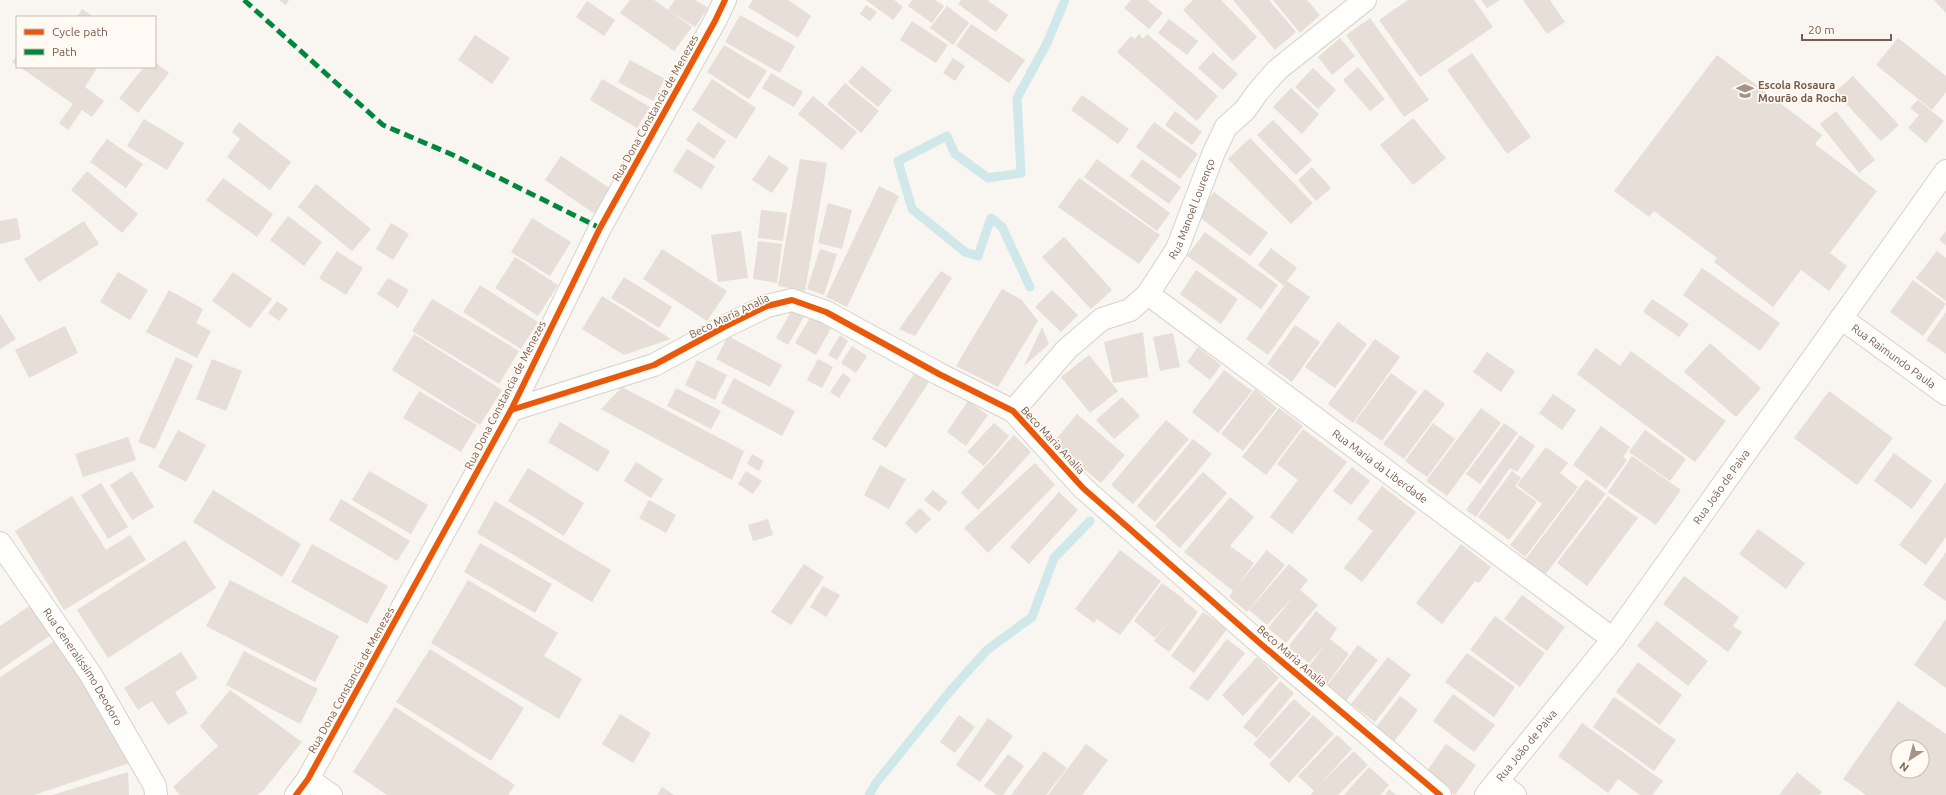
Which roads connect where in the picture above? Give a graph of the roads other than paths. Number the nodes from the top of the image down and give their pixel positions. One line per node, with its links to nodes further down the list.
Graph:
1 (725, 0): 7 (street, Rua Dona Constancia de Menezes)
2 (1365, 0): 4 (street, Rua Manoel Lourenço)
3 (1946, 171): 5 (street, Rua João de Paiva)
4 (1148, 294): 8 (street, Rua Manoel Lourenço); 10 (street, Rua Maria da Liberdade)
5 (1841, 318): 6 (street, Rua Raimundo Paula); 10 (street, Rua João de Paiva)
6 (1946, 394)
7 (511, 410): 8 (street, Beco Maria Analia); 11 (street, Rua Dona Constancia de Menezes)
8 (1012, 411): 15 (street, Beco Maria Analia)
9 (0, 543): 13 (street, Rua Generalissimo Deodoro)
10 (1613, 639): 12 (street, Rua João de Paiva)
11 (302, 787): 14 (street)
12 (1492, 788): 16 (street)
13 (156, 795)
14 (332, 795)
15 (1440, 795)
16 (1515, 795)

